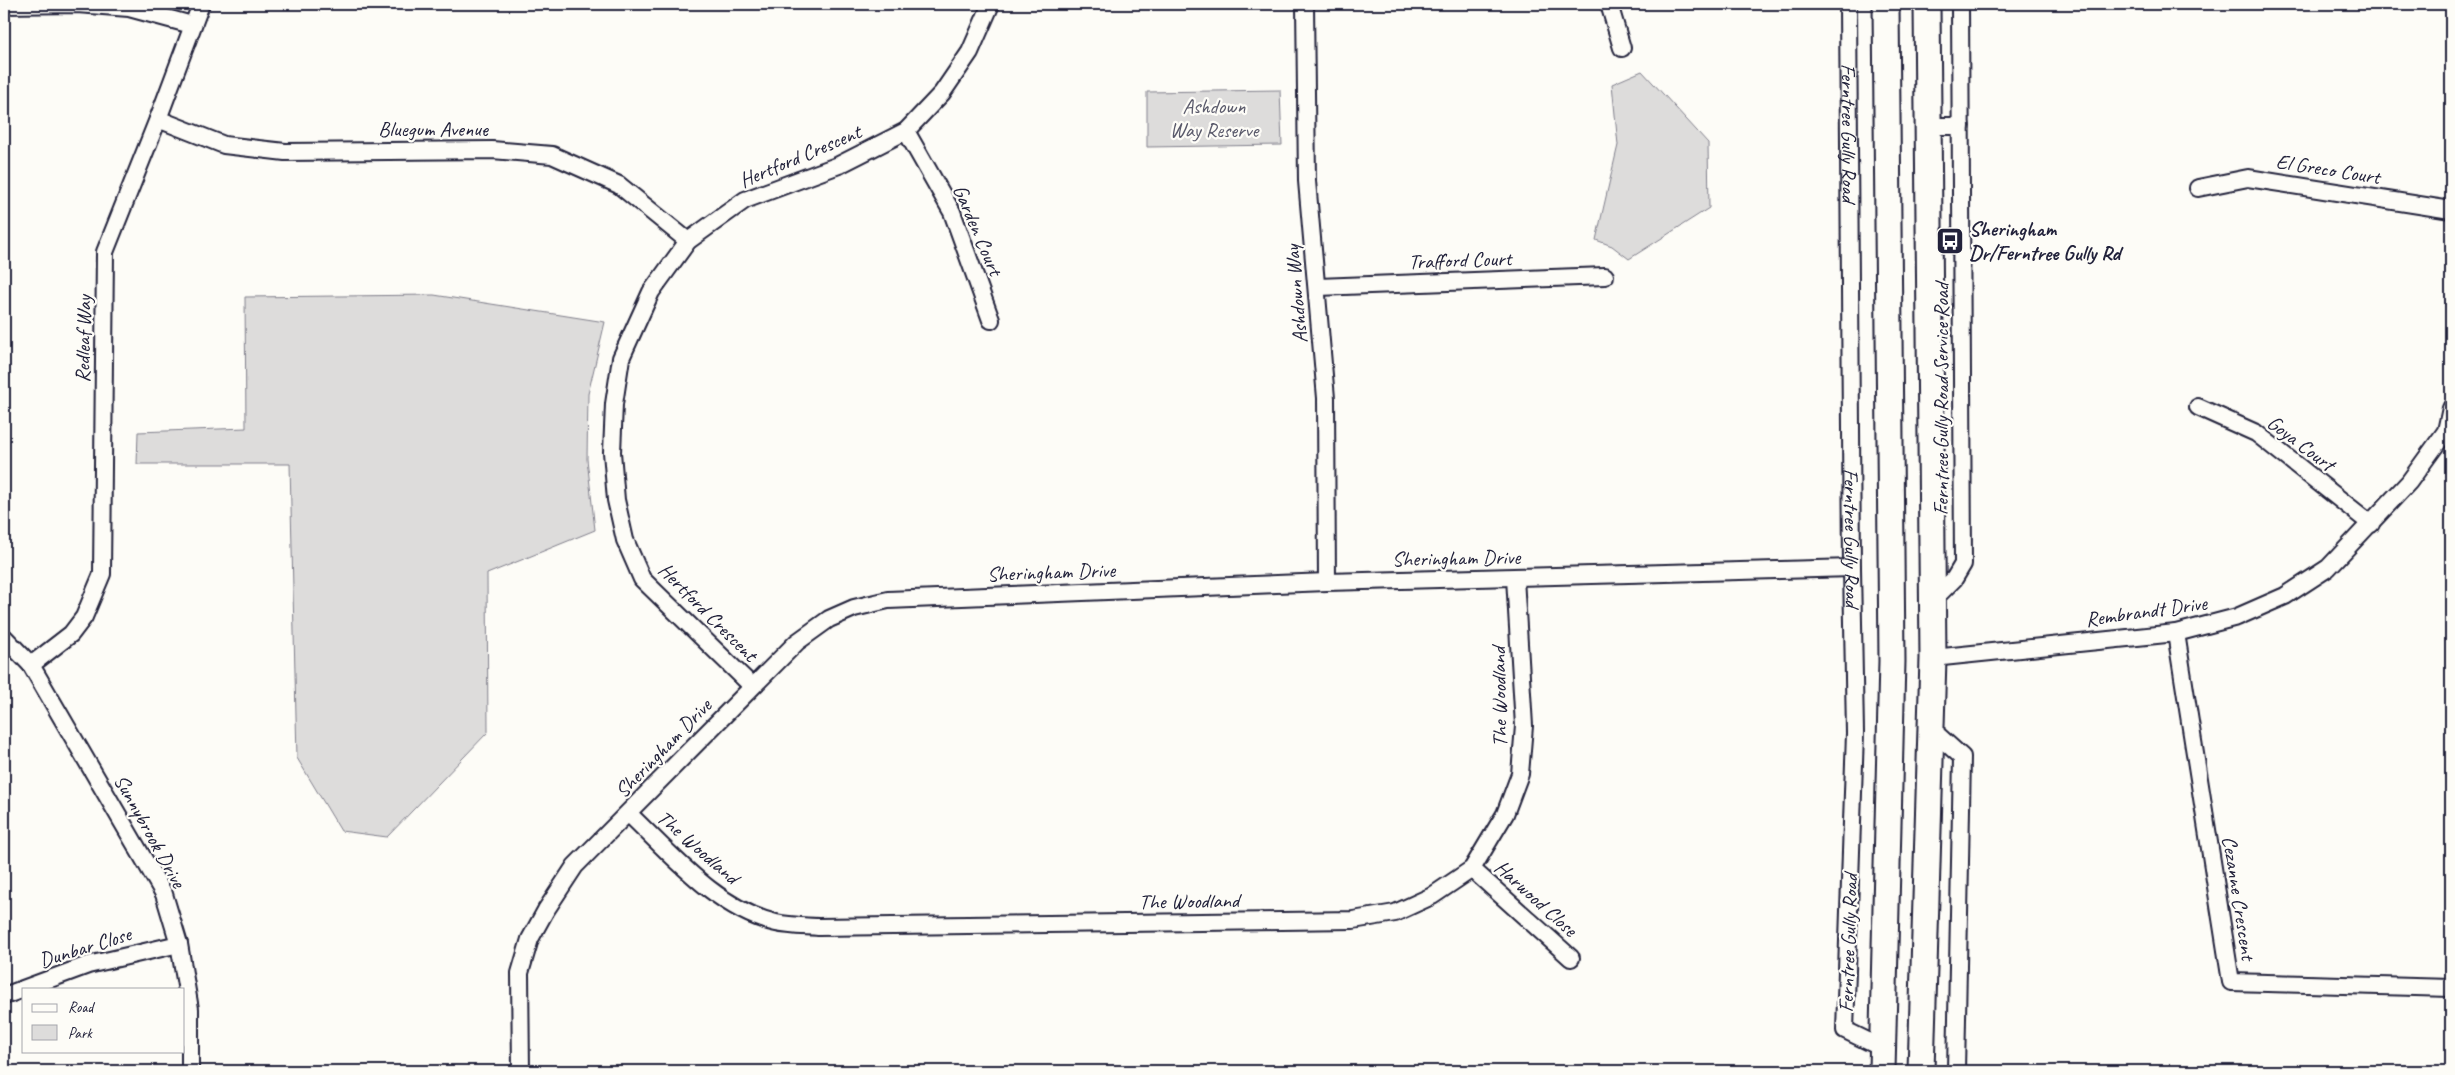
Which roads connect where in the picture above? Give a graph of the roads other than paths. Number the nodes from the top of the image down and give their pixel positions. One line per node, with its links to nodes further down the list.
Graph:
1 (201, 4): 10 (street, Redleaf Way)
2 (991, 4): 15 (street, Hertford Crescent)
3 (1305, 4): 20 (street, Ashdown Way)
4 (1609, 4): 11 (street)
5 (1848, 4): 26 (street, Ferntree Gully Road)
6 (1886, 4): 33 (main road, Ferntree Gully Road)
7 (1927, 4): 13 (main road)
8 (1960, 4): 14 (street, Ferntree Gully Road Service Road)
9 (4, 5): 10 (street)
10 (192, 25): 12 (street, Redleaf Way)
11 (1622, 48)
12 (158, 119): 18 (street, Bluegum Avenue); 34 (street, Redleaf Way)
13 (1928, 126): 14 (street); 29 (main road)
14 (1961, 126): 29 (street, Ferntree Gully Road Service Road)
15 (906, 131): 18 (street, Hertford Crescent); 21 (street, Garden Court)
16 (2198, 188): 17 (street, El Greco Court)
17 (2451, 210)
18 (688, 241): 35 (street, Hertford Crescent)
19 (1605, 276): 20 (street, Trafford Court)
20 (1318, 287): 28 (street, Ashdown Way)
21 (991, 320)
22 (2198, 407): 25 (street, Goya Court)
23 (2451, 408): 24 (street, Rembrandt Drive)
24 (2448, 432): 25 (street, Rembrandt Drive)
25 (2371, 524): 30 (street, Rembrandt Drive)
26 (1852, 568): 27 (street, Sheringham Drive); 45 (street, Ferntree Gully Road)
27 (1516, 578): 28 (street, Sheringham Drive); 38 (street, The Woodland)
28 (1327, 582): 35 (street, Sheringham Drive)
29 (1931, 602): 32 (main road)
30 (2176, 633): 32 (street, Rembrandt Drive); 42 (street, Cezanne Crescent)
31 (4, 636): 34 (street, Sunnybrook Drive)
32 (1933, 658): 33 (main road); 36 (main road)
33 (1892, 661): 45 (main road, Ferntree Gully Road)
34 (31, 665): 39 (street, Sunnybrook Drive)
35 (752, 686): 37 (street, Sheringham Drive)
36 (1932, 730): 46 (main road); 49 (street)
37 (629, 814): 38 (street, The Woodland); 48 (street, Sheringham Drive)
38 (1472, 869): 40 (street, Harwood Close)
39 (179, 944): 41 (street, Dunbar Close); 47 (street, Sunnybrook Drive)
40 (1571, 958)
41 (26, 988)
42 (2451, 988)
43 (22, 989): 44 (street, Dunbar Close)
44 (4, 996)
45 (1882, 1059): 46 (main road)
46 (1922, 1060)
47 (190, 1071)
48 (521, 1071)
49 (1956, 1071)

